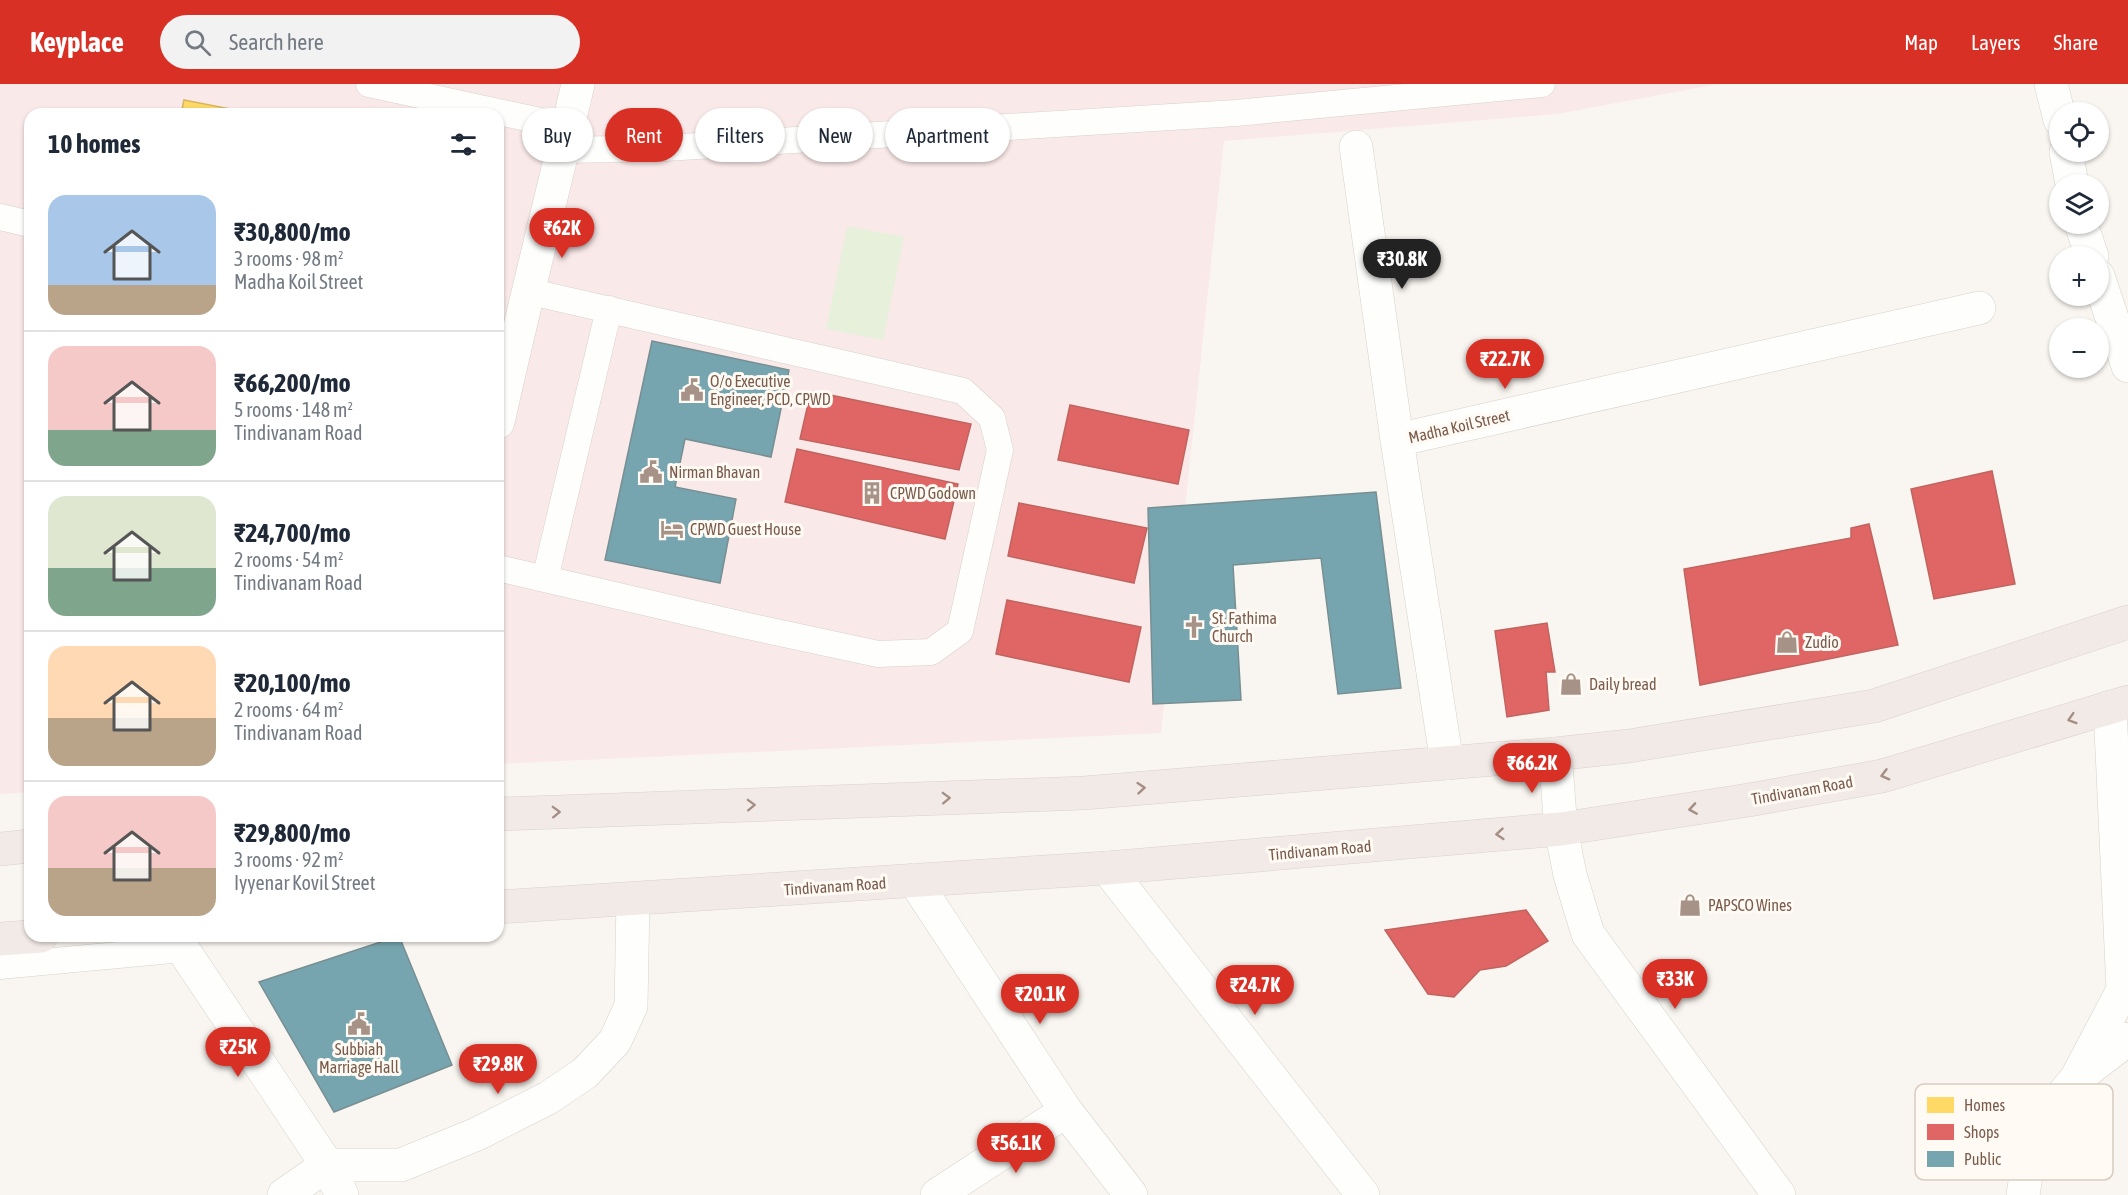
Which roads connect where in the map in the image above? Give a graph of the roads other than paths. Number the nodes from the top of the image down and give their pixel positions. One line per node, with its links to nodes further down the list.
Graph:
1 (369, 84): 6 (lane)
2 (578, 84): 7 (street)
3 (1542, 84): 10 (lane)
4 (2051, 84): 5 (street)
5 (2056, 102)
6 (455, 108)
7 (573, 108)
8 (504, 122): 9 (lane)
9 (522, 127)
10 (593, 141)
11 (1356, 147): 22 (street)
12 (560, 162): 15 (street)
13 (0, 217): 14 (lane)
14 (24, 223)
15 (527, 291): 18 (lane); 19 (street)
16 (2108, 306): 21 (street)
17 (1979, 308): 22 (street, Madha Koil Street)
18 (609, 309): 24 (lane); 24 (lane)
19 (508, 326): 20 (street)
20 (504, 364)
21 (2128, 366)
22 (1397, 440): 28 (street, Madha Koil Street)
23 (504, 569): 24 (lane)
24 (546, 579)
25 (2128, 622): 27 (highway)
26 (2119, 704): 30 (highway, Tindivanam Road, one-way to 30); 42 (street)
27 (1554, 754): 28 (highway); 30 (street)
28 (1446, 763): 29 (highway, one-way to 28)
29 (504, 814)
30 (1561, 829): 33 (highway, Tindivanam Road, one-way to 33); 52 (street)
31 (24, 847): 32 (highway)
32 (0, 849)
33 (1107, 868): 34 (highway, Tindivanam Road); 51 (street)
34 (914, 880): 35 (highway, Tindivanam Road); 44 (street)
35 (633, 900): 36 (highway, Tindivanam Road); 45 (street)
36 (504, 907)
37 (24, 937): 38 (highway)
38 (0, 939)
39 (179, 942): 40 (lane); 45 (street)
40 (0, 966)
41 (2128, 1040): 42 (street)
42 (2076, 1079): 43 (street)
43 (2072, 1084)
44 (1066, 1111): 49 (street); 50 (street)
45 (327, 1165): 47 (street); 48 (street)
46 (2026, 1180): 53 (street)
47 (284, 1195)
48 (342, 1195)
49 (937, 1195)
50 (1131, 1195)
51 (1363, 1195)
52 (1779, 1195)
53 (2024, 1195)

